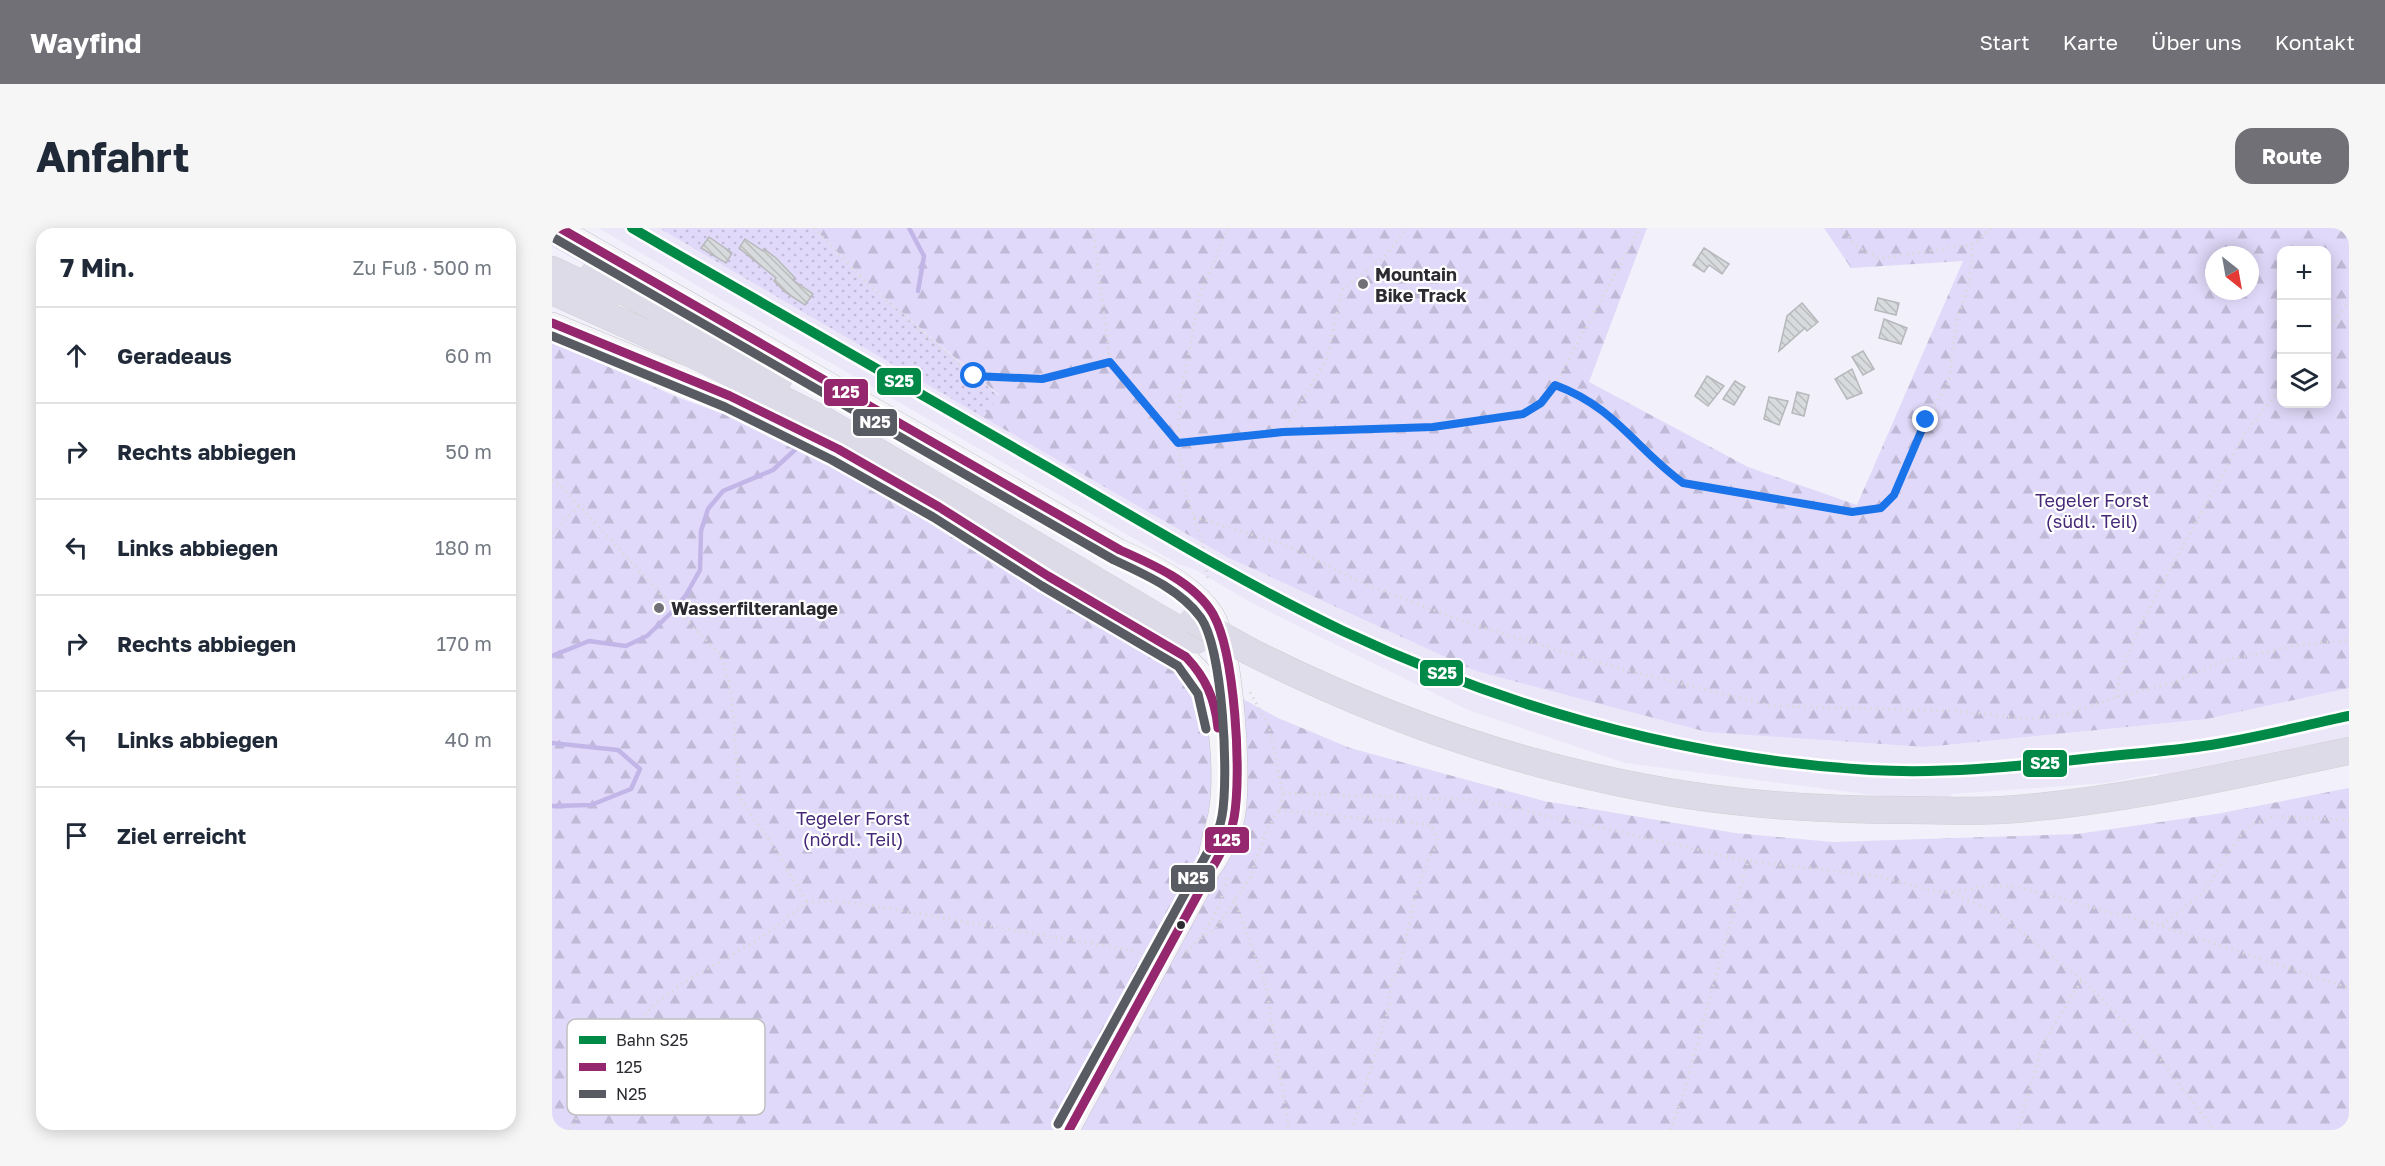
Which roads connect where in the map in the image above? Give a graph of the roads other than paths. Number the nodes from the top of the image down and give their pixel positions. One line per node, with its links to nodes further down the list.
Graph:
1 (560, 228): 13 (main road)
2 (552, 254): 8 (highway)
3 (552, 270): 8 (highway)
4 (552, 291): 7 (highway)
5 (552, 304): 7 (highway)
6 (552, 323): 13 (main road)
7 (630, 326): 9 (highway)
8 (779, 378): 9 (highway)
9 (1194, 630): 10 (highway)
10 (1251, 671): 11 (highway); 12 (highway)
11 (2349, 751)
12 (2349, 768)
13 (1209, 871): 14 (main road)
14 (1069, 1130)

